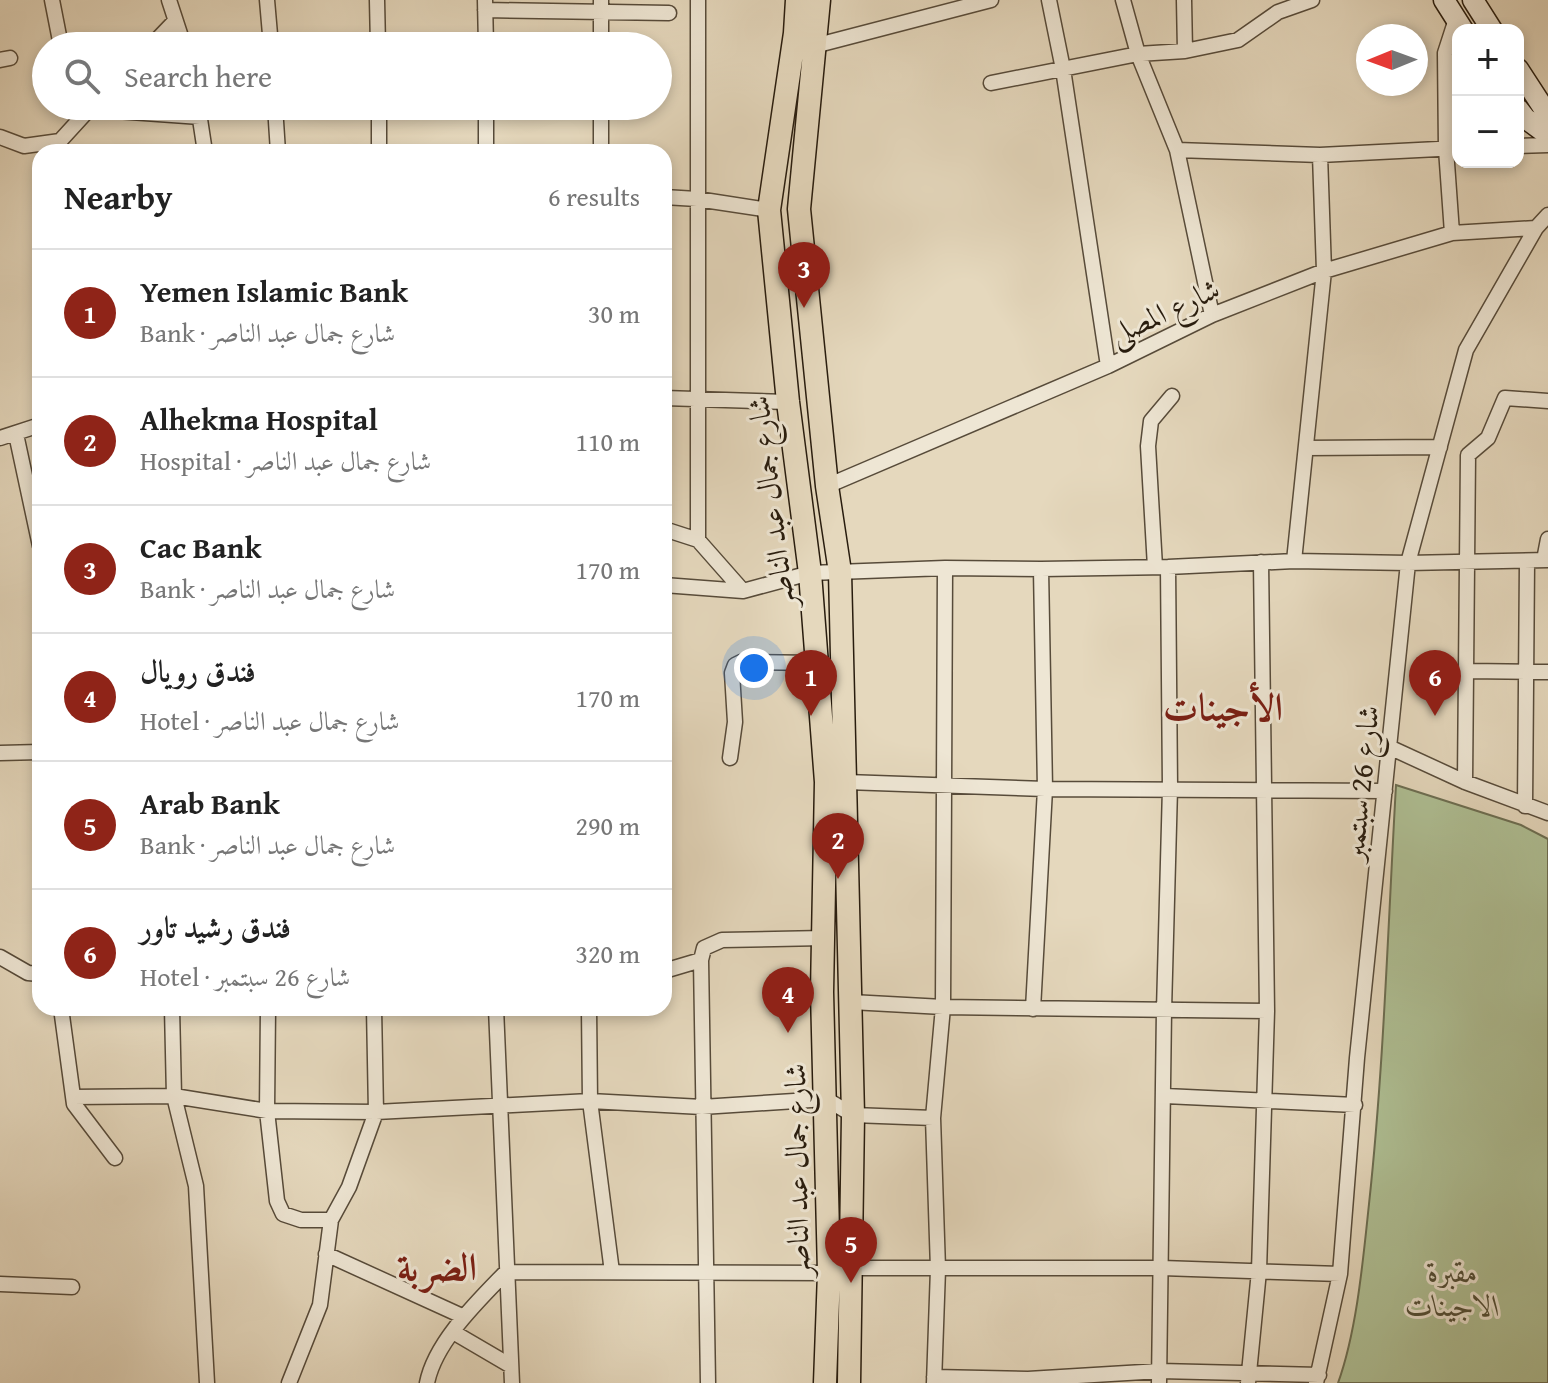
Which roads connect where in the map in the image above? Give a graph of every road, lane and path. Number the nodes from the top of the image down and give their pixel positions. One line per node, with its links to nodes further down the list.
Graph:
1 (52, 0): 22 (street)
2 (169, 0): 19 (street)
3 (267, 0): 25 (street)
4 (377, 0): 26 (street)
5 (698, 0): 60 (street)
6 (797, 0): 61 (main road, شارع جمال عبد الناصر)
7 (819, 0): 30 (main road, شارع جمال عبد الناصر)
8 (991, 0): 30 (street)
9 (1049, 0): 33 (street)
10 (1123, 0): 32 (street)
11 (1184, 0): 31 (street)
12 (1312, 0): 16 (street)
13 (1444, 0): 20 (main road)
14 (1473, 0): 21 (main road)
15 (485, 5): 17 (street); 27 (street)
16 (1278, 6): 31 (street)
17 (601, 7): 18 (street); 28 (street)
18 (669, 13)
19 (174, 22): 23 (street); 24 (street)
20 (1460, 24)
21 (1488, 24)
22 (58, 32)
23 (164, 32)
24 (178, 32)
25 (270, 32)
26 (378, 32)
27 (486, 32)
28 (601, 32)
29 (1452, 39): 55 (street)
30 (814, 46): 79 (main road, شارع جمال عبد الناصر)
31 (1185, 51): 32 (street)
32 (1138, 54): 33 (street); 56 (street)
33 (1063, 69): 35 (street); 67 (street)
34 (1524, 78): 36 (main road)
35 (991, 83)
36 (1548, 115)
37 (1524, 117): 44 (main road)
38 (200, 120): 47 (street)
39 (276, 120): 48 (street)
40 (379, 120): 49 (street)
41 (486, 120): 50 (street)
42 (601, 120): 51 (street)
43 (75, 122): 46 (street)
44 (1548, 135)
45 (0, 137): 52 (street)
46 (38, 144)
47 (204, 144)
48 (277, 144)
49 (379, 144)
50 (486, 144)
51 (601, 144)
52 (32, 145)
53 (1548, 145): 54 (street)
54 (1524, 146)
55 (1452, 148): 57 (street)
56 (1177, 150): 57 (street); 66 (street)
57 (1320, 155): 65 (street)
58 (1452, 168): 64 (street)
59 (672, 197): 60 (street)
60 (697, 199): 61 (street); 70 (street)
61 (769, 210): 72 (main road, شارع جمال عبد الناصر)
62 (1548, 215): 63 (street, شارع 26 سبتمبر)
63 (1536, 228): 64 (street, شارع المصلى); 76 (street, شارع 26 سبتمبر)
64 (1452, 233): 65 (street, شارع المصلى)
65 (1324, 271): 66 (street, شارع المصلى); 77 (street)
66 (1212, 315): 67 (street, شارع المصلى)
67 (1108, 366): 79 (street, شارع المصلى)
68 (1172, 396): 89 (street)
69 (672, 398): 70 (street)
70 (697, 399): 72 (street); 82 (street)
71 (1548, 401): 83 (street)
72 (788, 402): 93 (main road, شارع جمال عبد الناصر)
73 (32, 428): 74 (street)
74 (16, 434): 75 (street); 78 (street)
75 (0, 438)
76 (1440, 447): 77 (street); 88 (street, شارع 26 سبتمبر)
77 (1306, 448): 85 (street)
78 (32, 486)
79 (827, 486): 92 (main road, شارع جمال عبد الناصر)
80 (672, 532): 82 (street)
81 (1548, 539): 84 (street)
82 (698, 540): 95 (street)
83 (1468, 560): 87 (street); 88 (street); 97 (street)
84 (1546, 560): 87 (street)
85 (1294, 561): 86 (street); 88 (street)
86 (1261, 562): 89 (street); 108 (street)
87 (1527, 562): 99 (street)
88 (1408, 563): 100 (street, شارع 26 سبتمبر)
89 (1162, 567): 91 (street); 107 (street)
90 (945, 568): 91 (street); 92 (street); 106 (street)
91 (1041, 569): 109 (street)
92 (840, 572): 93 (street); 104 (main road, شارع جمال عبد الناصر)
93 (810, 573): 95 (street); 96 (main road, شارع جمال عبد الناصر)
94 (672, 586): 95 (street)
95 (743, 591)
96 (818, 663): 103 (street); 113 (main road, شارع جمال عبد الناصر)
97 (1468, 671): 99 (street); 105 (street)
98 (1548, 672): 99 (street)
99 (1526, 673): 111 (street)
100 (1389, 747): 105 (street); 110 (street, شارع 26 سبتمبر)
101 (32, 752): 102 (street)
102 (0, 753)
103 (730, 758)
104 (846, 782): 106 (street); 118 (main road, شارع جمال عبد الناصر)
105 (1465, 782): 111 (street)
106 (942, 785): 109 (street); 119 (street)
107 (1170, 788): 108 (street); 109 (street); 121 (street)
108 (1262, 788): 110 (street); 122 (street)
109 (1045, 789): 120 (street)
110 (1385, 791): 136 (street, شارع 26 سبتمبر)
111 (1525, 806): 112 (street)
112 (1548, 813)
113 (824, 938): 115 (street); 132 (main road, شارع جمال عبد الناصر)
114 (0, 957): 117 (street)
115 (701, 960): 116 (street); 137 (street)
116 (672, 969)
117 (32, 973)
118 (851, 1002): 119 (street); 140 (main road, شارع جمال عبد الناصر)
119 (943, 1007): 120 (street); 141 (street)
120 (1033, 1009): 121 (street)
121 (1164, 1010): 122 (street); 130 (street)
122 (1267, 1011): 133 (street)
123 (62, 1016): 131 (street)
124 (172, 1016): 129 (street)
125 (268, 1016): 138 (street)
126 (374, 1016): 139 (street)
127 (496, 1016): 135 (street)
128 (589, 1016): 134 (street)
129 (174, 1096): 131 (street); 138 (street); 164 (street)
130 (1165, 1096): 133 (street); 146 (street)
131 (73, 1097): 142 (street)
132 (826, 1099): 137 (street); 140 (street); 152 (main road, شارع جمال عبد الناصر)
133 (1264, 1100): 136 (street); 148 (street)
134 (590, 1101): 135 (street); 137 (street); 150 (street)
135 (502, 1104): 139 (street); 149 (street)
136 (1355, 1105): 153 (street, شارع 26 سبتمبر)
137 (702, 1107): 151 (street)
138 (267, 1111): 139 (street); 143 (street)
139 (376, 1112): 143 (street)
140 (853, 1115): 141 (street); 145 (main road, شارع جمال عبد الناصر)
141 (933, 1118): 147 (street)
142 (115, 1158)
143 (331, 1220): 144 (street)
144 (326, 1254): 156 (street); 165 (street)
145 (853, 1268): 147 (street); 170 (main road, شارع جمال عبد الناصر)
146 (1162, 1268): 147 (street); 148 (street); 159 (street)
147 (938, 1269): 162 (street)
148 (1259, 1271): 153 (street); 160 (street)
149 (506, 1272): 150 (street); 156 (street); 158 (street)
150 (612, 1272): 151 (street)
151 (707, 1272): 152 (street); 168 (street)
152 (829, 1273): 169 (main road, شارع جمال عبد الناصر)
153 (1340, 1274): 161 (street, شارع 26 سبتمبر)
154 (0, 1284): 155 (street)
155 (72, 1287)
156 (462, 1316): 157 (street)
157 (453, 1332): 158 (street); 166 (street)
158 (511, 1366): 167 (street)
159 (1160, 1377): 160 (street); 163 (street)
160 (1248, 1378): 161 (street)
161 (1318, 1379)
162 (934, 1380): 163 (street)
163 (1028, 1381)
164 (207, 1383)
165 (289, 1383)
166 (427, 1383)
167 (512, 1383)
168 (708, 1383)
169 (825, 1383)
170 (849, 1383)

